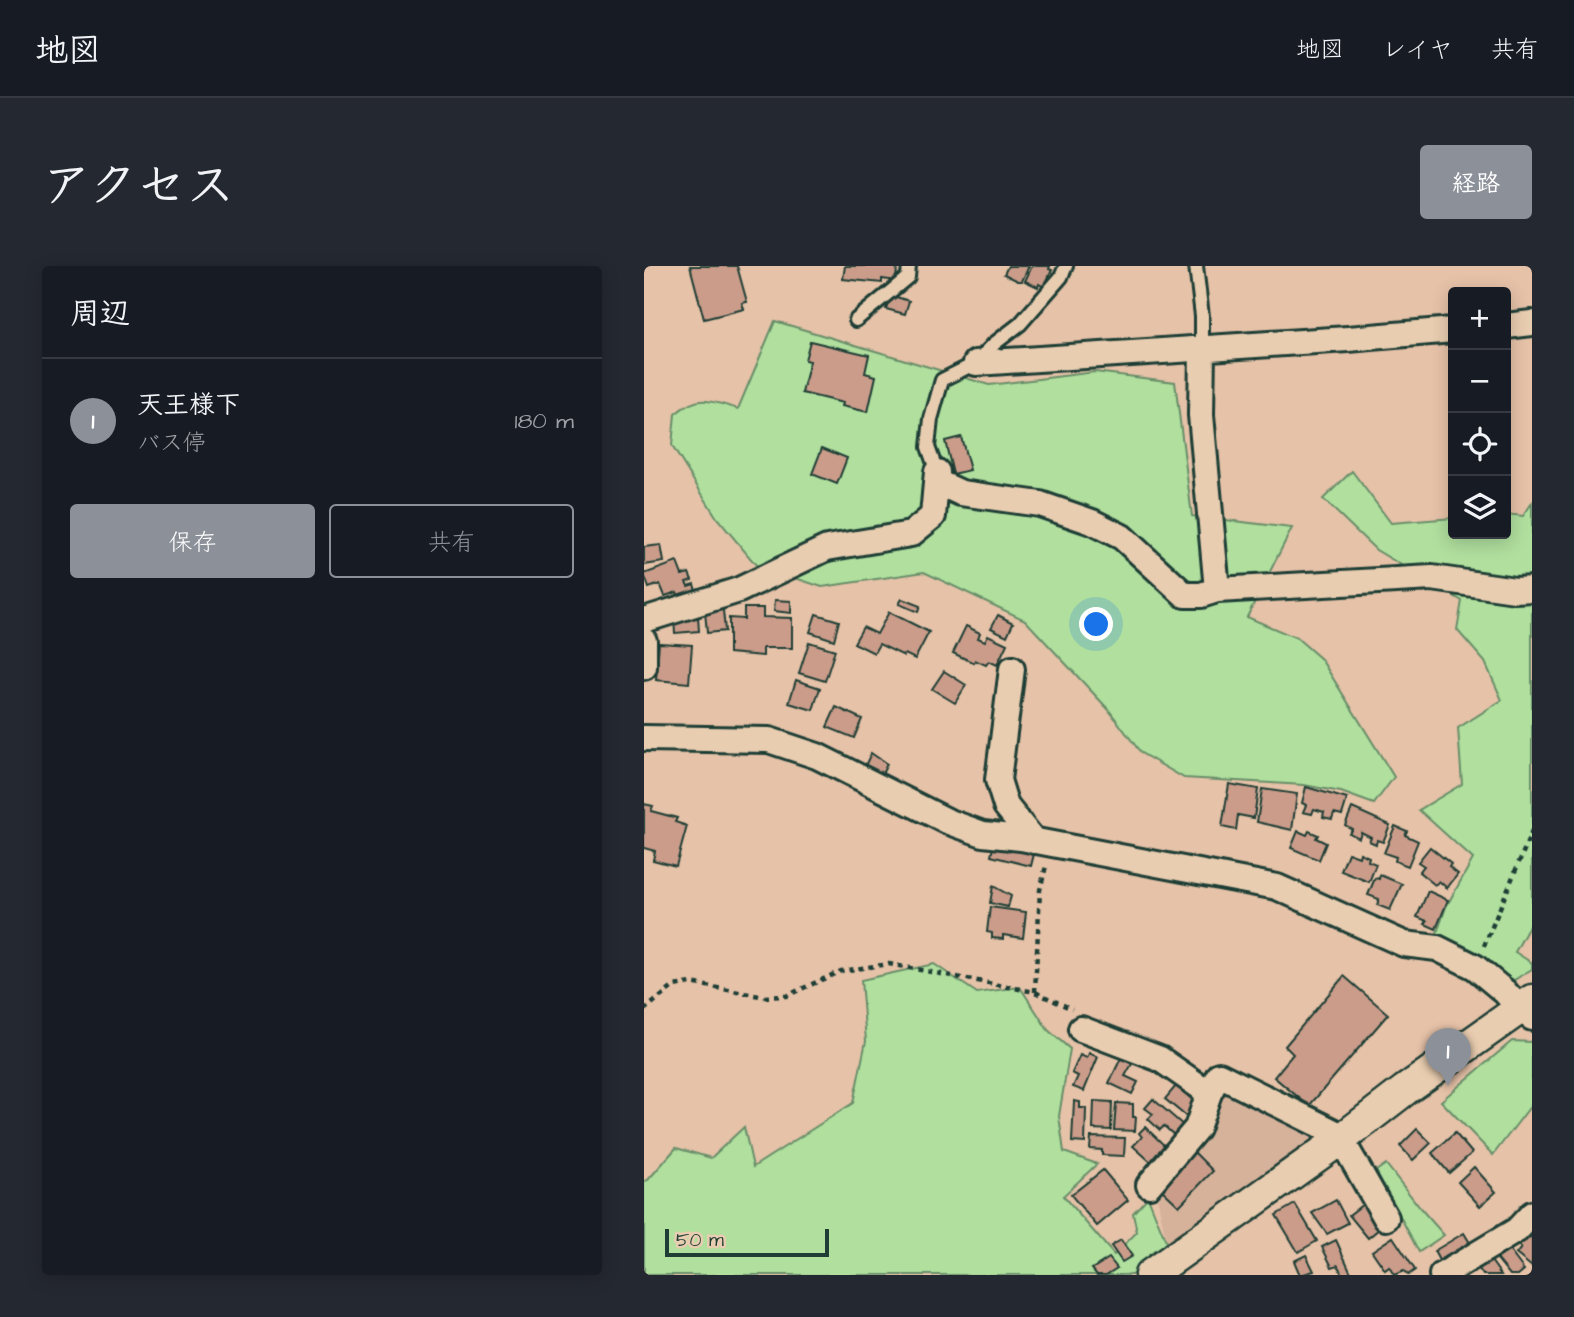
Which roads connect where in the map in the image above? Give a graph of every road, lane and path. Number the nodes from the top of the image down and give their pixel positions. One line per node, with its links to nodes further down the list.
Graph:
1 (909, 266): 4 (lane)
2 (1066, 266): 9 (lane)
3 (1196, 266): 8 (lane)
4 (856, 320)
5 (1532, 323): 6 (street)
6 (1511, 325)
7 (1448, 330): 8 (street)
8 (1202, 349): 9 (street); 12 (street)
9 (976, 363): 10 (lane)
10 (937, 477): 12 (street); 13 (street)
11 (1532, 589): 12 (street)
12 (1217, 590)
13 (644, 620)
14 (644, 641): 15 (street)
15 (644, 667)
16 (1012, 669): 19 (street)
17 (644, 738): 19 (street)
18 (1532, 831): 20 (path)
19 (1042, 842): 20 (street); 21 (path)
20 (1475, 967): 22 (street)
21 (1035, 992): 23 (path); 24 (path)
22 (1528, 1009): 26 (street)
23 (644, 1010)
24 (1082, 1021): 25 (street)
25 (1209, 1093): 26 (street); 27 (street)
26 (1342, 1138): 29 (street); 30 (street)
27 (1149, 1185)
28 (1532, 1214): 31 (street)
29 (1386, 1218)
30 (1150, 1275)
31 (1442, 1275)

